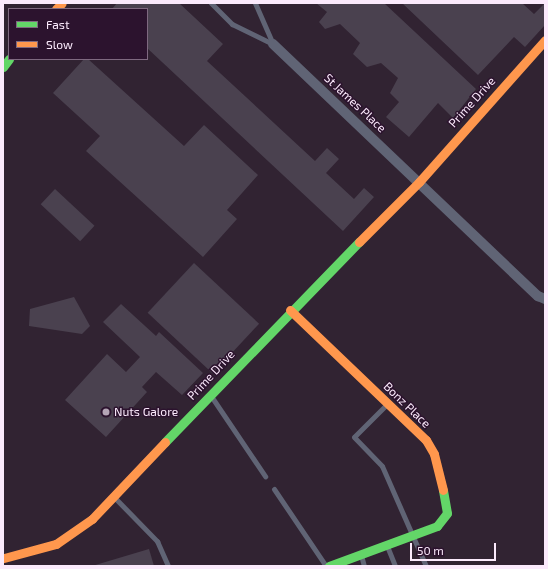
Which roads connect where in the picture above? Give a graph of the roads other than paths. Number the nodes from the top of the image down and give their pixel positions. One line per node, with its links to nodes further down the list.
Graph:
1 (211, 3): 4 (lane)
2 (255, 3): 4 (lane)
3 (545, 40): 5 (street, Prime Drive)
4 (273, 44): 5 (street, St James Place)
5 (419, 182): 6 (street); 7 (street, Prime Drive)
6 (545, 299)
7 (290, 310): 8 (street, Prime Drive); 9 (street, Bonz Place)
8 (210, 395): 10 (lane); 12 (street, Prime Drive)
9 (388, 402): 13 (lane); 13 (street, Bonz Place)
10 (265, 476)
11 (274, 489): 18 (lane)
12 (114, 497): 16 (street, Prime Drive); 17 (lane)
13 (414, 535): 14 (street, Bonz Place); 21 (lane)
14 (387, 545): 15 (street, Bonz Place); 20 (lane)
15 (360, 554): 18 (street, Bonz Place); 19 (lane)
16 (4, 558)
17 (168, 566)
18 (328, 566)
19 (364, 566)
20 (395, 566)
21 (426, 566)

